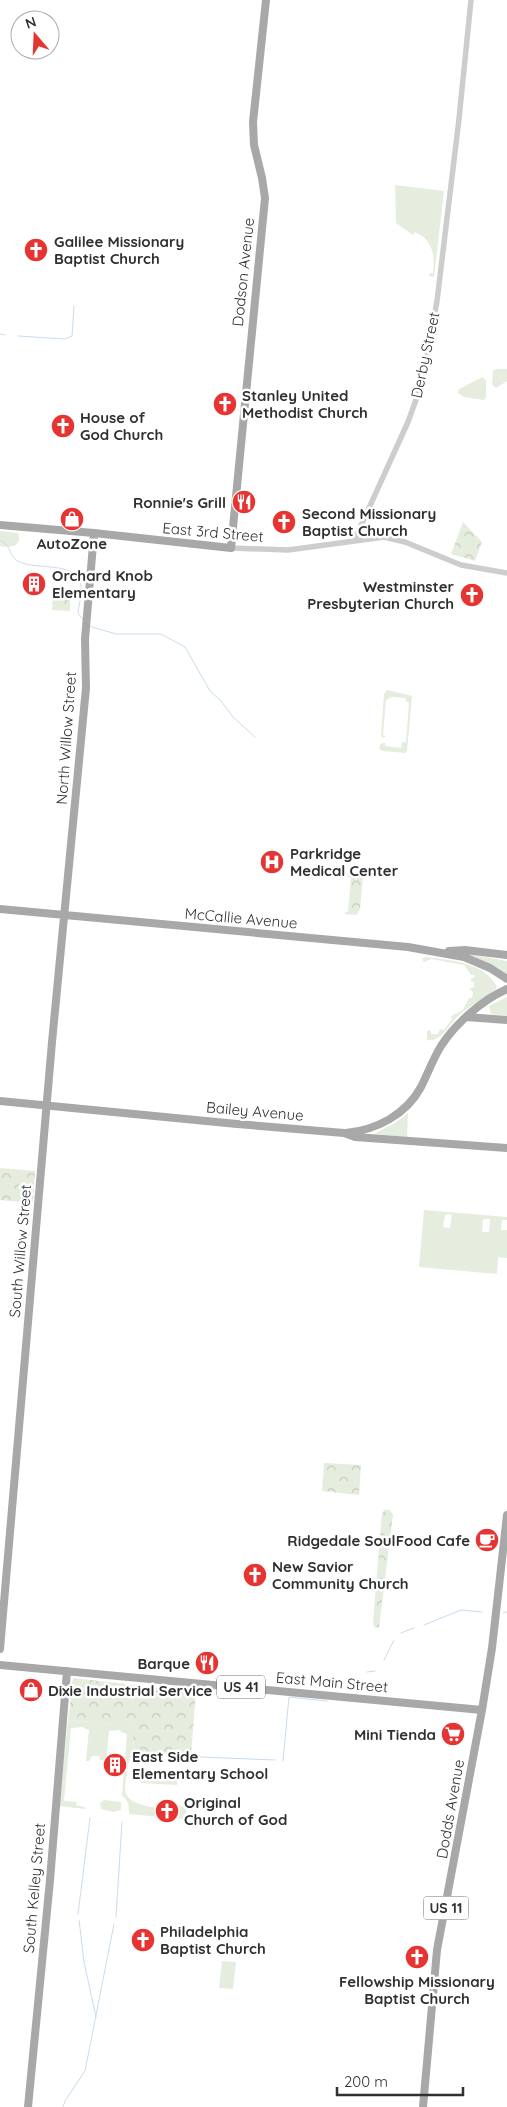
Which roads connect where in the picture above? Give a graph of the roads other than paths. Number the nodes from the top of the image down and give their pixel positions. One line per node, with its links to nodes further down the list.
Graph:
1 (266, 0): 6 (main road, Dodson Avenue)
2 (471, 0): 5 (street, Derby Street)
3 (0, 525): 4 (main road, East 3rd Street)
4 (94, 533): 6 (main road, East 3rd Street); 9 (main road, North Willow Street)
5 (354, 541): 6 (street, East 3rd Street); 7 (street, East 3rd Street)
6 (231, 548)
7 (507, 573)
8 (0, 909): 9 (main road, McCallie Avenue)
9 (65, 916): 10 (main road, McCallie Avenue); 20 (main road, South Willow Street)
10 (439, 951): 11 (main road); 12 (main road, McCallie Avenue)
11 (507, 955)
12 (478, 962): 13 (main road, McCallie Avenue); 14 (main road, McCallie Avenue)
13 (507, 979)
14 (506, 989): 15 (main road)
15 (485, 1001): 16 (main road); 17 (main road)
16 (466, 1017): 17 (main road); 21 (main road)
17 (493, 1019): 18 (main road)
18 (507, 1020)
19 (0, 1101): 20 (main road, Bailey Avenue)
20 (47, 1105): 21 (main road, Bailey Avenue); 24 (main road, South Willow Street)
21 (344, 1133): 22 (main road, Bailey Avenue)
22 (507, 1148)
23 (507, 1516): 27 (main road, Dodds Avenue / US 11)
24 (0, 1649)
25 (0, 1665): 26 (main road, East Main Street / US 41)
26 (67, 1671): 27 (main road, East Main Street / US 41); 28 (main road, South Kelley Street)
27 (482, 1710): 29 (main road, Dodds Avenue / US 11)
28 (28, 2107)
29 (423, 2107)

